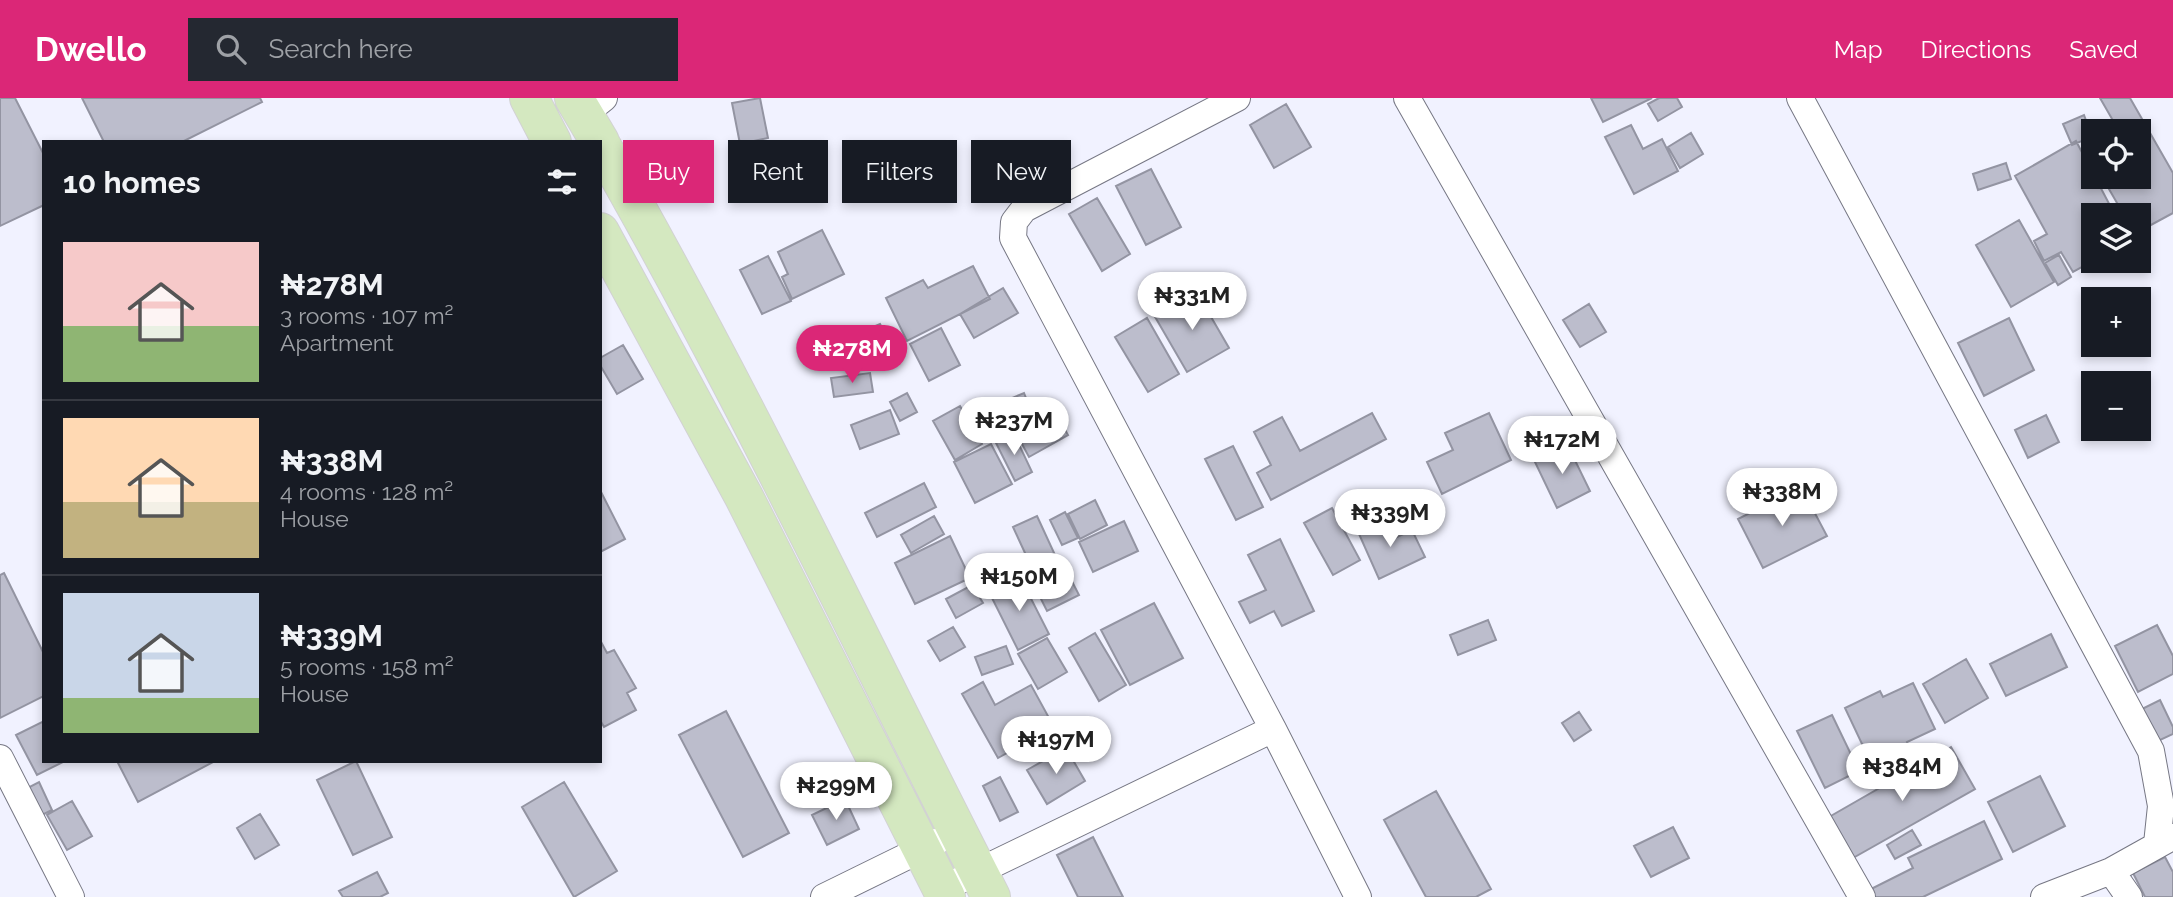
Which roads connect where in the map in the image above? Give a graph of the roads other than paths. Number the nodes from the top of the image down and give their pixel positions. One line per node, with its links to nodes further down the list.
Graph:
1 (529, 98): 6 (main road)
2 (1237, 98): 8 (street)
3 (1406, 98): 19 (street)
4 (1800, 98): 11 (street)
5 (592, 119): 10 (main road)
6 (551, 140)
7 (602, 236): 12 (main road)
8 (1273, 729): 14 (street); 18 (street)
9 (0, 758): 16 (street)
10 (959, 832): 12 (street); 14 (main road)
11 (2165, 840): 13 (street)
12 (921, 849): 15 (main road); 17 (street)
13 (2111, 870): 20 (street); 21 (street)
14 (985, 884): 15 (street)
15 (944, 893)
16 (71, 897)
17 (824, 897)
18 (1358, 897)
19 (1862, 897)
20 (2044, 897)
21 (2129, 897)

